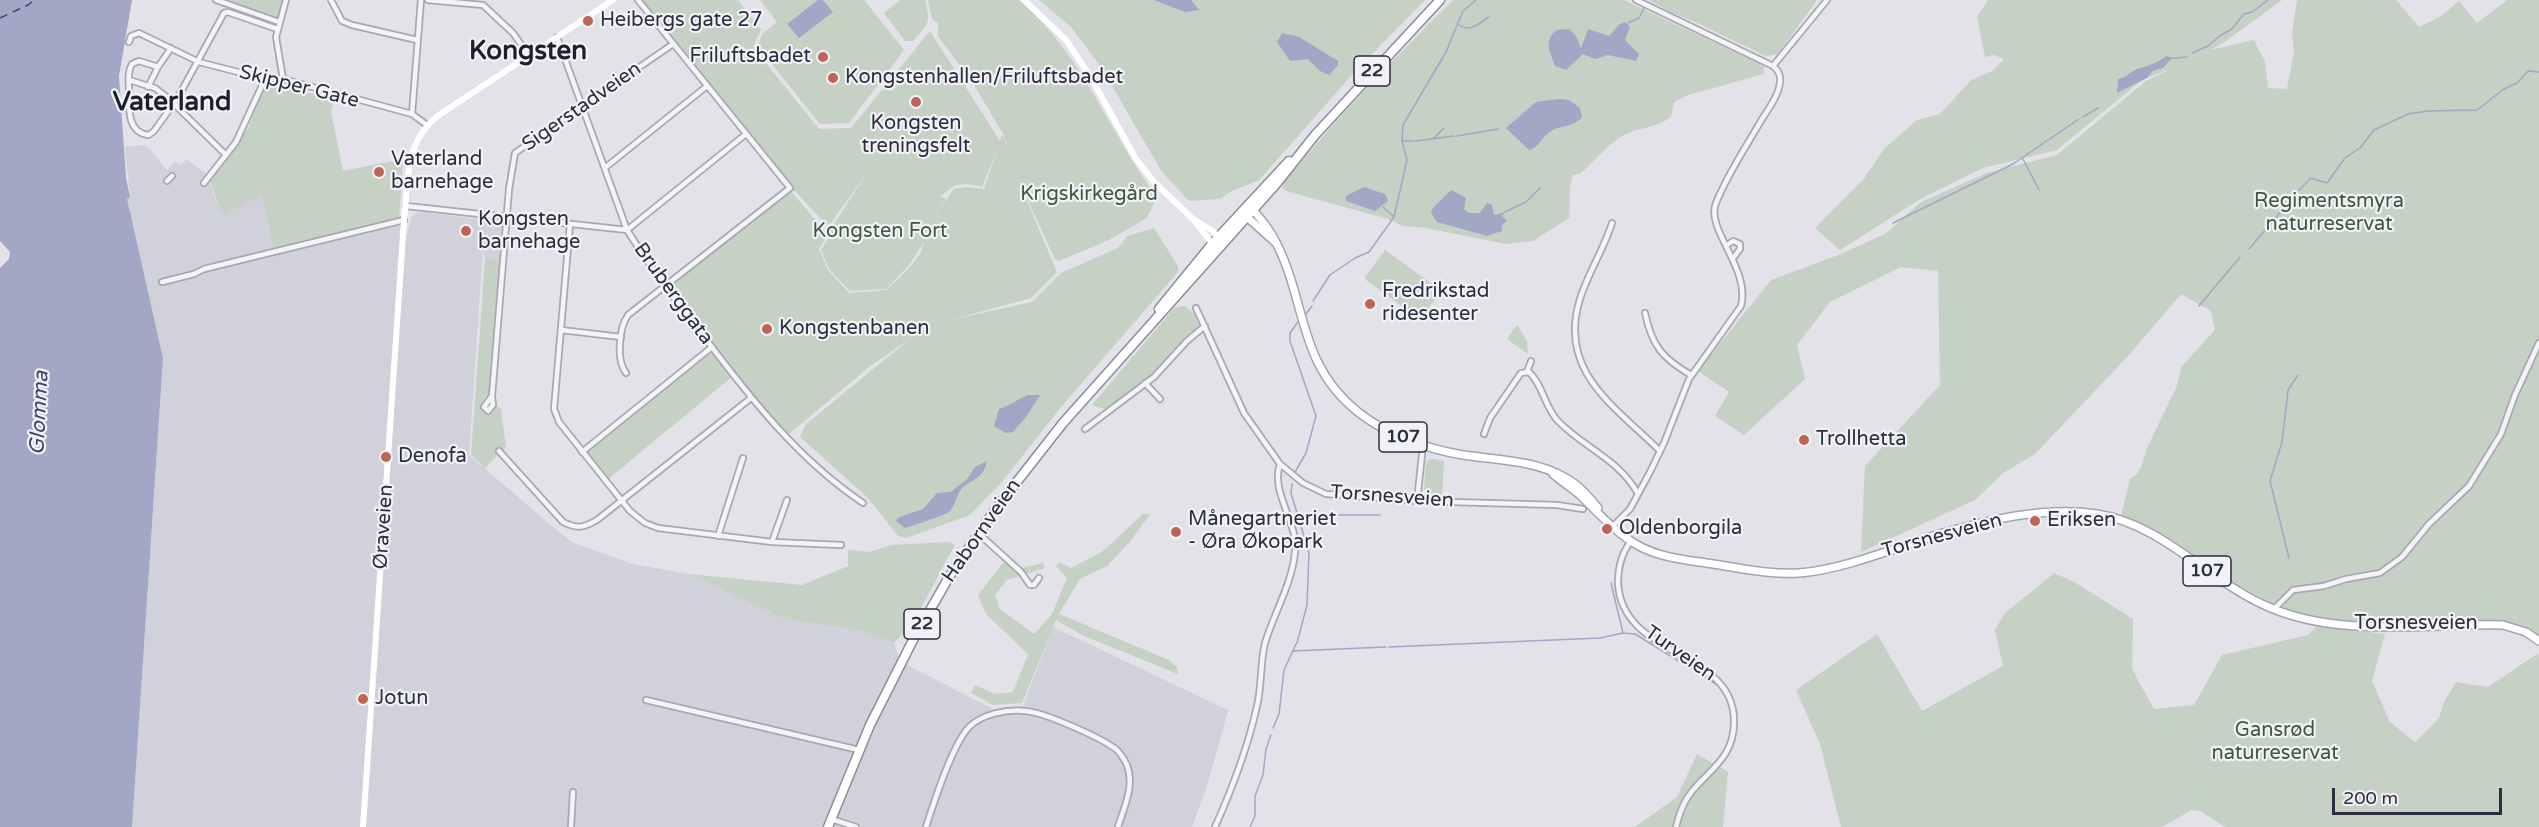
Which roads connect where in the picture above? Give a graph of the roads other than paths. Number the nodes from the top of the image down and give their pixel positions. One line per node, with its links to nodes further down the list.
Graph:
1 (216, 0): 13 (street)
2 (286, 0): 13 (street)
3 (331, 0): 16 (street)
4 (421, 0): 16 (street)
5 (428, 0): 12 (street)
6 (613, 0): 15 (street)
7 (638, 0): 18 (street)
8 (1024, 0): 46 (street)
9 (1440, 0): 40 (highway, Habornveien / 22)
10 (1636, 0): 22 (street)
11 (1827, 0): 22 (street)
12 (485, 2): 20 (street)
13 (279, 22): 14 (street)
14 (277, 29): 21 (street); 25 (street)
15 (557, 37): 20 (street); 30 (street, Bruberggata)
16 (417, 40): 31 (street)
17 (129, 42): 19 (street, Skipper Gate)
18 (673, 44): 28 (street); 30 (street, Sigerstadveien)
19 (171, 48): 21 (street, Skipper Gate); 23 (street)
20 (529, 56): 32 (street)
21 (199, 62): 24 (street, Skipper Gate); 29 (street)
22 (1773, 66): 47 (street)
23 (158, 67): 26 (street); 27 (street)
24 (265, 79): 25 (street, Skipper Gate); 34 (street)
25 (283, 79): 31 (street, Skipper Gate)
26 (129, 80): 27 (street); 29 (street)
27 (148, 87): 29 (street)
28 (707, 87): 33 (street); 35 (street)
29 (173, 104): 34 (street)
30 (584, 106): 35 (street, Bruberggata); 41 (street, Sigerstadveien)
31 (412, 114): 32 (street, Skipper Gate)
32 (427, 125): 39 (street, Øraveien)
33 (746, 134): 45 (street); 50 (street)
34 (226, 155): 38 (street)
35 (606, 167): 45 (street, Bruberggata)
36 (172, 176): 37 (street)
37 (167, 181)
38 (204, 183)
39 (406, 206): 41 (street); 42 (street, Øraveien)
40 (1249, 212): 46 (highway, Habornveien / 22); 68 (main road, Torsnesveien / 107)
41 (507, 218): 44 (street); 63 (street, Sigerstadveien)
42 (404, 220): 49 (street); 93 (street, Øraveien)
43 (1612, 223): 70 (street)
44 (570, 224): 45 (street); 54 (street)
45 (627, 230): 50 (street, Bruberggata)
46 (1217, 242): 81 (highway, Habornveien / 22)
47 (1727, 245): 48 (street); 48 (street)
48 (1734, 257): 61 (street)
49 (162, 282)
50 (666, 286): 55 (street); 57 (street, Bruberggata)
51 (1196, 308): 53 (street, Torsnesveien)
52 (1645, 313): 61 (street)
53 (1205, 326): 62 (street); 73 (street, Torsnesveien)
54 (561, 330): 55 (street); 71 (street)
55 (621, 336): 60 (street)
56 (2539, 343): 87 (street)
57 (712, 347): 64 (street, Bruberggata); 71 (street)
58 (1531, 361): 59 (street)
59 (1527, 372): 67 (street); 74 (street)
60 (626, 374)
61 (1691, 375): 70 (street)
62 (1145, 383): 65 (street); 66 (street)
63 (492, 396)
64 (751, 398): 76 (street); 78 (street, Bruberggata)
65 (1160, 399)
66 (1085, 429)
67 (1484, 434)
68 (1423, 445): 77 (street); 80 (main road, Torsnesveien / 107)
69 (499, 451): 76 (street)
70 (1660, 451): 74 (street)
71 (582, 452): 76 (street)
72 (742, 458): 82 (street)
73 (1280, 464): 77 (street, Torsnesveien); 98 (street)
74 (1638, 494): 80 (street)
75 (787, 500): 84 (street)
76 (621, 501): 82 (street)
77 (1417, 501): 79 (street, Torsnesveien)
78 (863, 503)
79 (1583, 509)
80 (1613, 526): 83 (main road, Torsnesveien / 107)
81 (978, 533): 86 (street); 90 (highway, Habornveien / 22)
82 (717, 537): 84 (street)
83 (1631, 541): 87 (main road, Torsnesveien / 107); 99 (street, Turveien)
84 (772, 542): 85 (street)
85 (841, 545)
86 (1039, 578)
87 (2274, 609): 88 (main road, Torsnesveien / 107)
88 (2539, 641)
89 (646, 700): 90 (street)
90 (859, 750): 92 (highway, Habornveien / 22)
91 (573, 792): 94 (street)
92 (830, 823): 95 (street)
93 (363, 827)
94 (571, 827)
95 (855, 827)
96 (926, 827): 97 (street)
97 (1118, 827)
98 (1215, 827)
99 (1676, 827)

